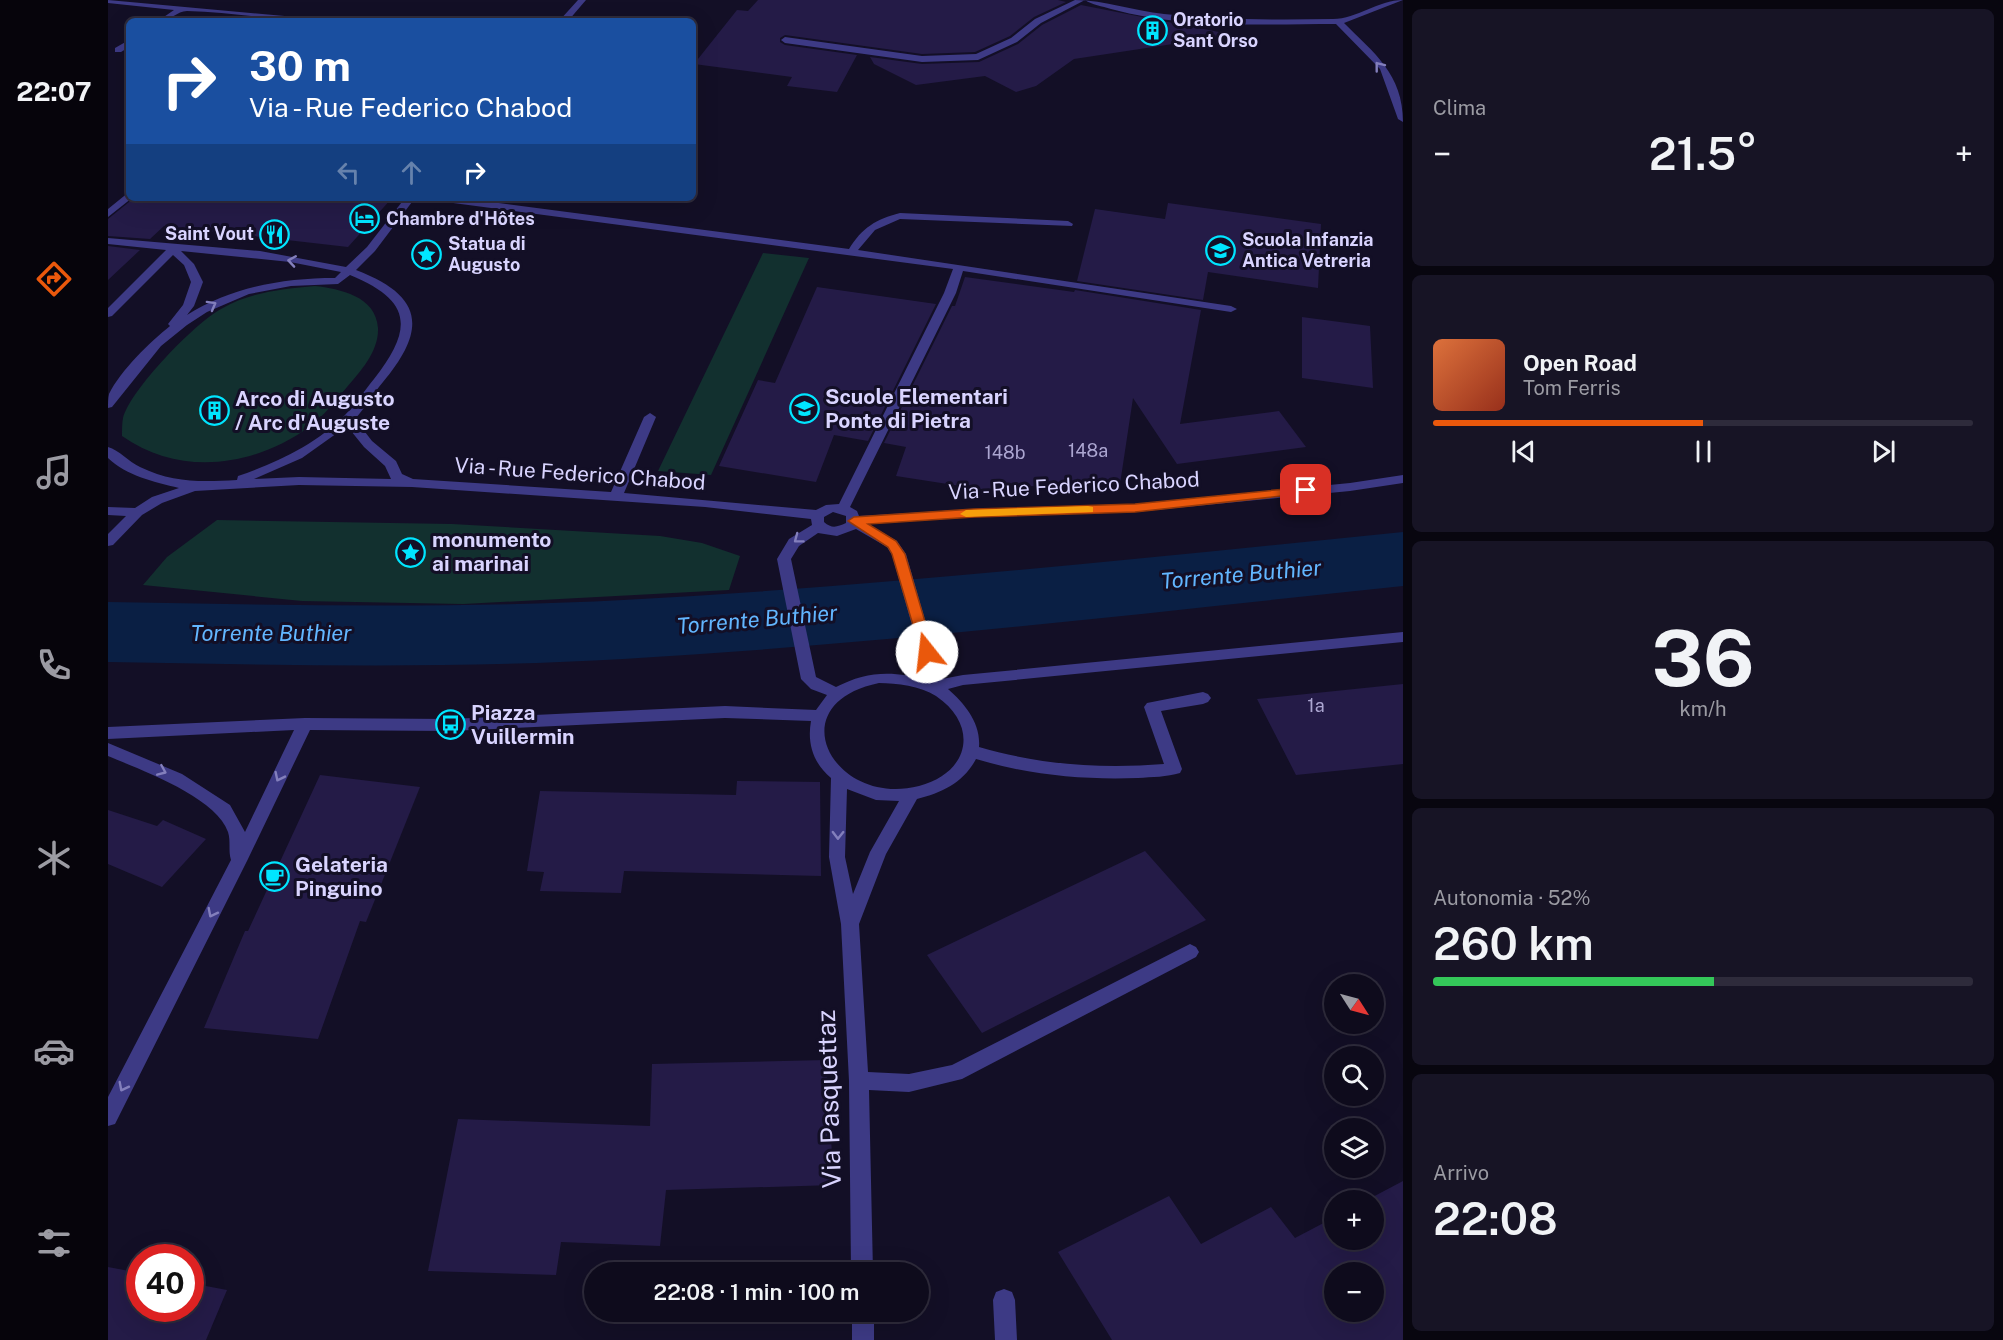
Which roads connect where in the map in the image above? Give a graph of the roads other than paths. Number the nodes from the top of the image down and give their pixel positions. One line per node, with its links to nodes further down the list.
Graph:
1 (582, 0): 10 (street)
2 (1081, 0): 12 (street)
3 (1089, 0): 11 (street)
4 (1399, 0): 11 (street)
5 (108, 1): 6 (street)
6 (145, 2): 7 (street)
7 (181, 9): 8 (street); 9 (street)
8 (167, 18)
9 (284, 18)
10 (566, 18)
11 (1338, 22): 15 (street, one-way to 11)
12 (785, 40)
13 (126, 45): 14 (street)
14 (118, 50)
15 (1403, 119)
16 (126, 198): 19 (street)
17 (408, 201): 25 (street)
18 (461, 201): 23 (street)
19 (108, 214)
20 (1068, 224): 23 (street)
21 (108, 241): 22 (street)
22 (173, 249): 25 (street, one-way to 22); 27 (street); 28 (street)
23 (852, 252): 24 (street)
24 (959, 267): 26 (street); 38 (street)
25 (350, 272): 28 (street, one-way to 25); 31 (street)
26 (1231, 309)
27 (108, 314)
28 (163, 337): 29 (street)
29 (108, 404)
30 (650, 417): 37 (street)
31 (348, 419): 34 (street); 35 (street)
32 (108, 451): 36 (street)
33 (1403, 479): 42 (street, Via - Rue Federico Chabod)
34 (412, 483): 35 (street, Via - Rue Federico Chabod); 37 (street, Via - Rue Federico Chabod)
35 (223, 484): 36 (street)
36 (194, 487): 40 (street)
37 (615, 498): 41 (street, Via - Rue Federico Chabod)
38 (843, 509): 41 (street); 42 (street)
39 (108, 511): 40 (street)
40 (137, 512): 43 (street)
41 (819, 521): 42 (street, Via - Rue Federico Chabod); 46 (street, one-way to 46)
42 (854, 522): 45 (street)
43 (111, 538)
44 (1403, 637): 45 (street)
45 (938, 684): 46 (street); 52 (street)
46 (837, 693): 48 (street)
47 (1203, 698): 52 (street)
48 (818, 716): 49 (street); 53 (street)
49 (305, 724): 50 (street); 55 (street, one-way to 55)
50 (108, 733)
51 (108, 748): 55 (street, one-way to 55)
52 (970, 751): 54 (street)
53 (839, 777): 54 (street); 56 (street, Via Pasquettaz, one-way to 56)
54 (911, 795): 56 (street, Via Pasquettaz)
55 (239, 861): 59 (street, one-way to 59)
56 (850, 924): 58 (street, Via Pasquettaz)
57 (1190, 952): 58 (street)
58 (859, 1081): 60 (street, Via Pasquettaz)
59 (108, 1117)
60 (862, 1262)
61 (1004, 1300): 64 (street)
62 (863, 1322): 63 (street)
63 (863, 1340)
64 (1006, 1340)

